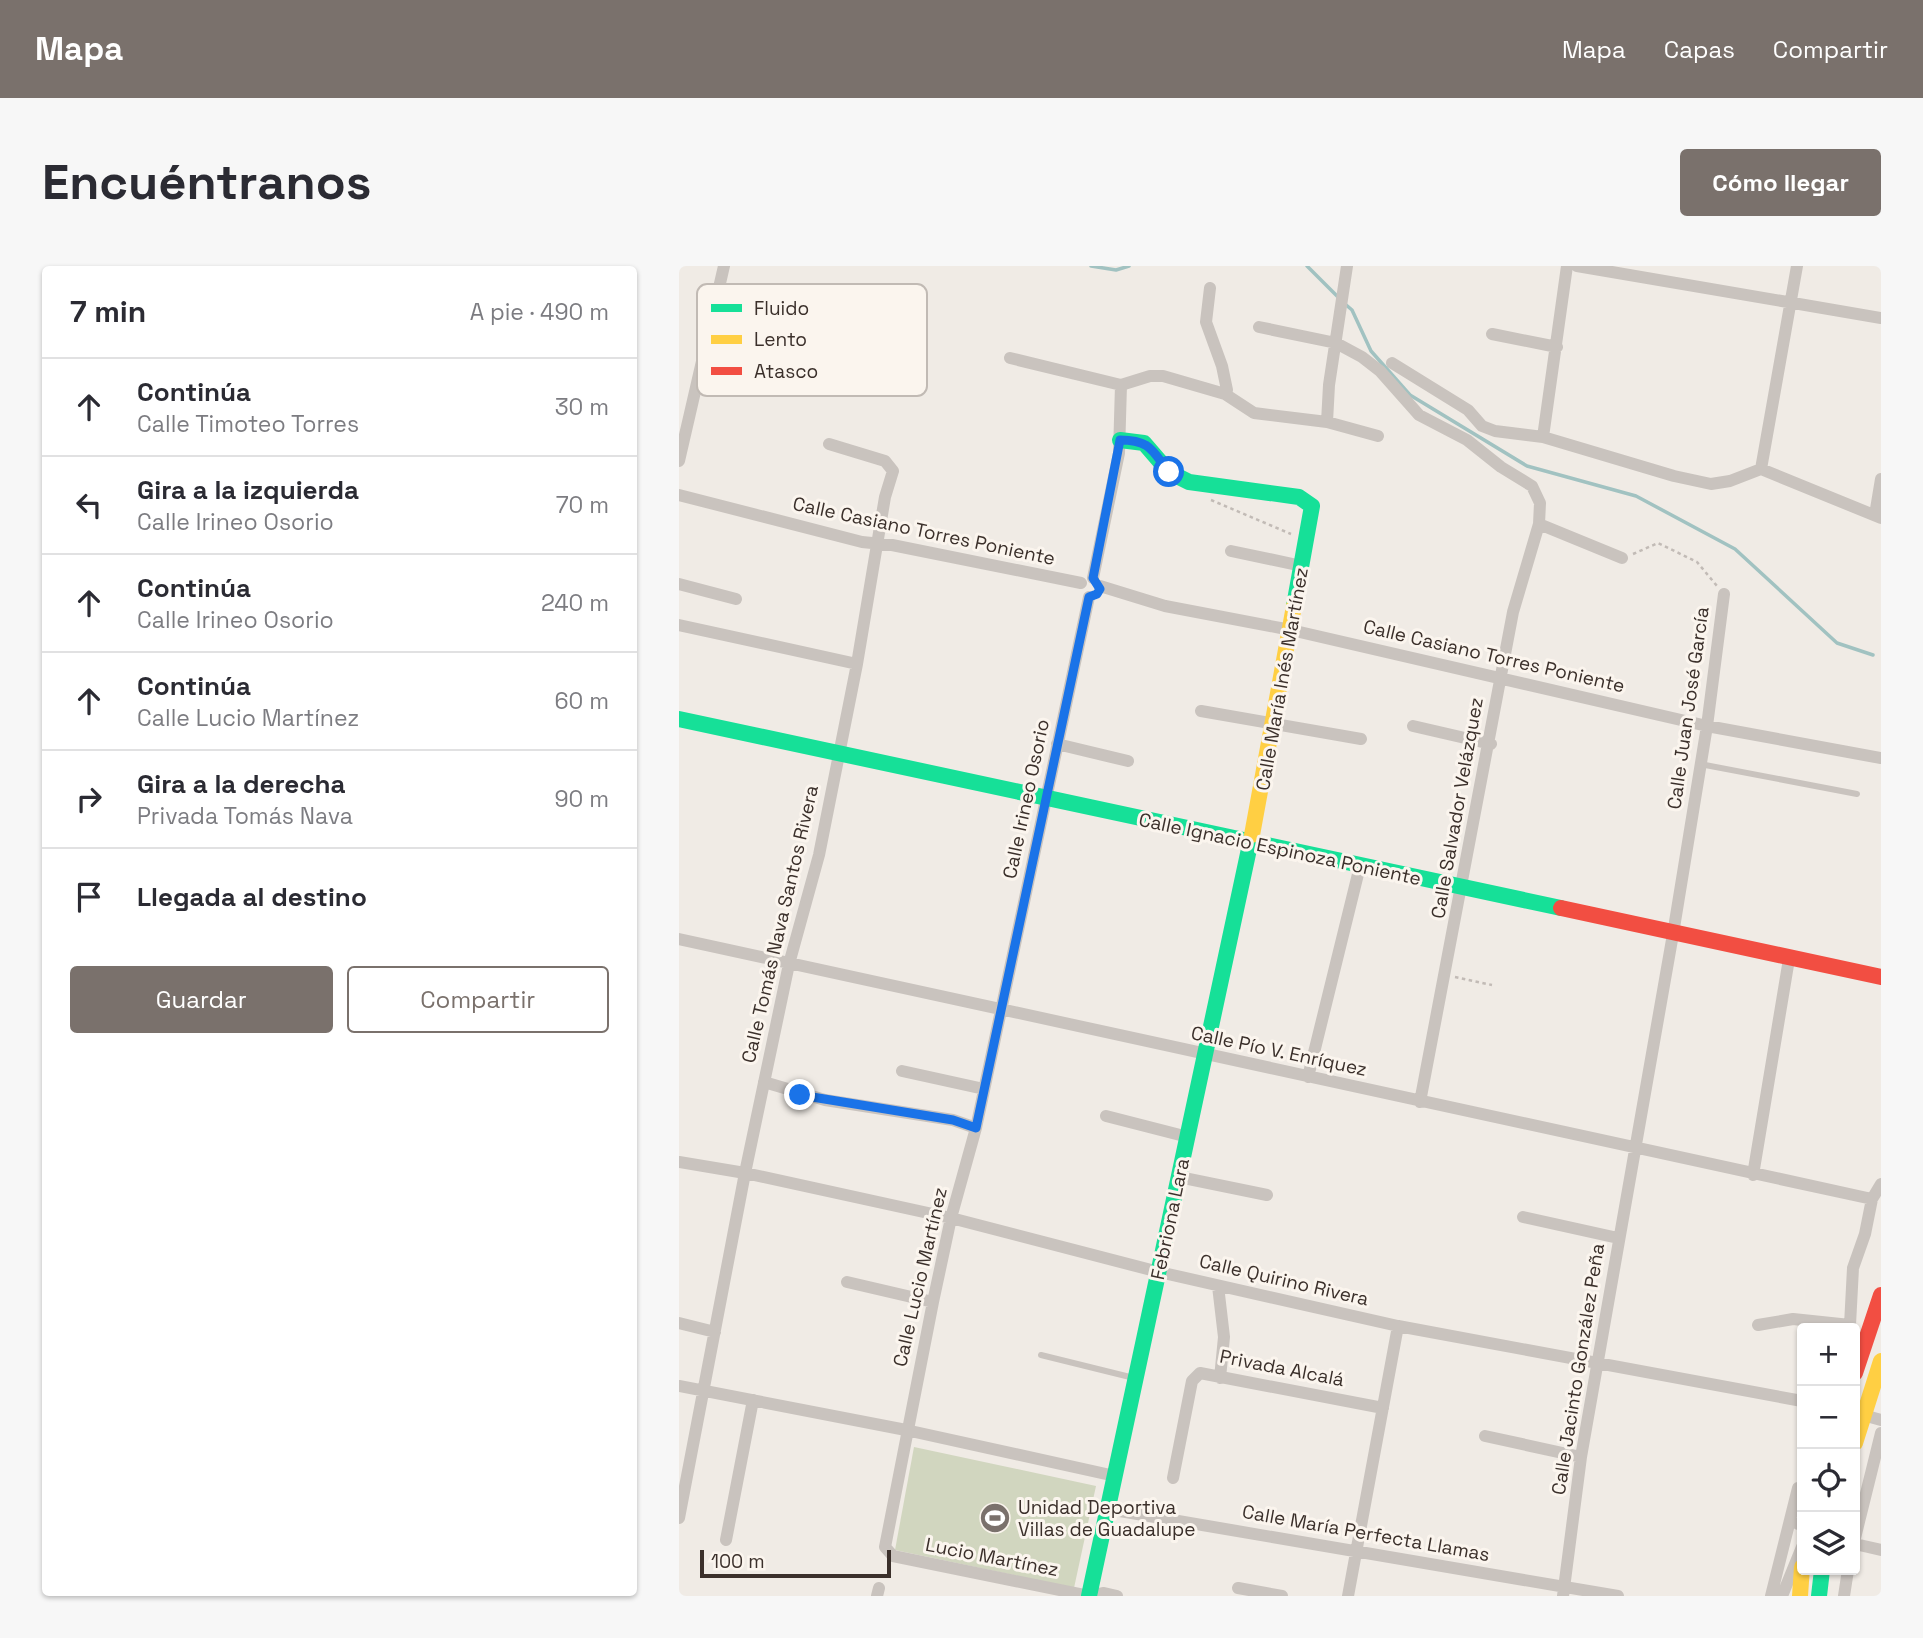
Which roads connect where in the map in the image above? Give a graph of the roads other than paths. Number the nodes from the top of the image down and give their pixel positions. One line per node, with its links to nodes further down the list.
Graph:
1 (723, 266): 6 (street)
2 (1347, 266): 12 (street)
3 (1567, 266): 13 (street)
4 (1577, 266): 8 (street)
5 (1797, 266): 8 (street)
6 (718, 284)
7 (1210, 288): 18 (street)
8 (1791, 301): 9 (street); 28 (street)
9 (1881, 318)
10 (1259, 327): 12 (street)
11 (1492, 334): 13 (street)
12 (1336, 343): 20 (street); 25 (street)
13 (1557, 346): 23 (street)
14 (1010, 358): 17 (street)
15 (1392, 363): 21 (street)
16 (697, 367): 19 (street)
17 (1121, 385): 18 (street); 24 (street)
18 (1225, 394): 20 (street)
19 (684, 418): 27 (street)
20 (1327, 422): 22 (street)
21 (1482, 426): 23 (street); 25 (street)
22 (1378, 436)
23 (1543, 437): 28 (street)
24 (1120, 440): 36 (street, Calle María Inés Martínez); 37 (street)
25 (1467, 440): 32 (street)
26 (829, 444): 33 (street, Calle Tomás Nava Santos Rivera)
27 (679, 461)
28 (1761, 469): 31 (street)
29 (1881, 479): 31 (street)
30 (679, 495): 33 (street, Calle Casiano Torres Poniente)
31 (1878, 516)
32 (1539, 524): 35 (street); 46 (street, Calle Salvador Velázquez)
33 (877, 546): 38 (street, Calle Casiano Torres Poniente); 45 (street, Calle Tomás Nava Santos Rivera)
34 (1231, 551): 36 (street)
35 (1622, 558)
36 (1303, 566): 44 (street, Calle María Inés Martínez)
37 (1097, 582): 38 (street); 41 (street); 44 (street, Calle Casiano Torres Poniente)
38 (1081, 583): 41 (street)
39 (679, 584): 42 (street)
40 (1724, 594): 51 (street, Calle Juan José García)
41 (1089, 597): 53 (street, Calle Irineo Osorio)
42 (736, 599)
43 (679, 625): 45 (street)
44 (1291, 630): 46 (street, Calle Casiano Torres Poniente); 49 (street, Calle María Inés Martínez)
45 (857, 664): 55 (street, Calle Tomás Nava Santos Rivera)
46 (1500, 676): 51 (street, Calle Casiano Torres Poniente); 54 (street, Calle Salvador Velázquez)
47 (1201, 711): 49 (street)
48 (679, 719): 55 (street, Calle Ignacio Espinoza Poniente)
49 (1273, 722): 52 (street); 61 (street, Calle María Inés Martínez)
50 (1413, 726): 54 (street)
51 (1707, 726): 56 (street, Calle Casiano Torres Poniente); 58 (street, Calle Juan José García)
52 (1361, 739)
53 (1057, 744): 57 (street); 60 (street, Calle Irineo Osorio)
54 (1490, 744): 63 (street, Calle Salvador Velázquez)
55 (837, 755): 60 (street, Calle Ignacio Espinoza Poniente); 67 (street, Calle Tomás Nava Santos Rivera)
56 (1881, 758)
57 (1128, 761)
58 (1700, 764): 59 (lane); 64 (street, Calle Juan José García)
59 (1857, 793)
60 (1047, 798): 61 (street, Calle Ignacio Espinoza Poniente); 69 (street, Calle Irineo Osorio)
61 (1251, 843): 62 (street, Calle Ignacio Espinoza Poniente); 70 (street, Febriona Lara)
62 (1360, 866): 63 (street, Calle Ignacio Espinoza Poniente); 72 (street)
63 (1463, 888): 64 (street, Calle Ignacio Espinoza Poniente); 75 (street, Calle Salvador Velázquez)
64 (1673, 934): 66 (street, Calle Ignacio Espinoza Poniente); 79 (street, Calle Juan José García)
65 (679, 939): 67 (street, Calle Pío V. Enríquez)
66 (1789, 959): 68 (street, Calle Ignacio Espinoza Poniente); 82 (street)
67 (789, 964): 69 (street, Calle Pío V. Enríquez); 73 (street, Calle Tomás Nava Santos Rivera)
68 (1881, 978)
69 (1001, 1010): 70 (street, Calle Pío V. Enríquez); 74 (street, Calle Lucio Martínez)
70 (1206, 1055): 72 (street, Calle Pío V. Enríquez); 78 (street, Febriona Lara)
71 (902, 1071): 74 (street)
72 (1308, 1077): 75 (street, Calle Pío V. Enríquez)
73 (764, 1082): 77 (street); 81 (street, Calle Tomás Nava Santos Rivera)
74 (985, 1089): 77 (street, Calle Lucio Martínez)
75 (1420, 1102): 79 (street, Calle Pío V. Enríquez)
76 (1107, 1116): 78 (street)
77 (976, 1128): 88 (street, Calle Lucio Martínez)
78 (1188, 1137): 83 (street, Febriona Lara)
79 (1635, 1149): 82 (street, Calle Pío V. Enríquez); 89 (street, Calle Jacinto González Peña)
80 (679, 1162): 81 (street, Calle Quirino Rivera)
81 (745, 1173): 88 (street, Calle Quirino Rivera); 98 (street, Calle Tomás Nava Santos Rivera)
82 (1753, 1175): 86 (street, Calle Pío V. Enríquez)
83 (1179, 1177): 85 (street); 90 (street, Febriona Lara)
84 (1881, 1184): 86 (street)
85 (1267, 1195)
86 (1872, 1199): 96 (street)
87 (1523, 1217): 89 (street)
88 (951, 1218): 90 (street, Calle Quirino Rivera); 94 (street, Calle Lucio Martínez)
89 (1618, 1238): 102 (street, Calle Jacinto González Peña)
90 (1159, 1272): 92 (street, Calle Quirino Rivera); 103 (street, Febriona Lara)
91 (847, 1282): 94 (street)
92 (1218, 1286): 97 (street, Calle Quirino Rivera); 104 (street)
93 (1881, 1295): 100 (street)
94 (933, 1302): 113 (street, Calle Lucio Martínez)
95 (679, 1323): 98 (street)
96 (1758, 1325)
97 (1398, 1326): 102 (street, Calle Quirino Rivera); 109 (street)
98 (715, 1332): 106 (street, Calle Tomás Nava Santos Rivera)
99 (1041, 1355): 103 (lane)
100 (1860, 1358)
101 (1881, 1361): 110 (street)
102 (1598, 1364): 107 (street, Calle Quirino Rivera); 116 (street, Calle Jacinto González Peña)
103 (1136, 1378): 117 (street, Febriona Lara)
104 (1220, 1378): 109 (street, Privada Alcalá); 118 (street, Privada Alcalá)
105 (679, 1386): 106 (street)
106 (702, 1392): 108 (street); 121 (street, Calle Tomás Nava Santos Rivera)
107 (1797, 1400)
108 (753, 1401): 113 (street); 123 (street)
109 (1383, 1408): 125 (street)
110 (1863, 1415): 111 (street); 112 (street)
111 (1881, 1420)
112 (1860, 1426)
113 (906, 1430): 117 (street); 127 (street, Calle Lucio Martínez)
114 (1881, 1433): 122 (street)
115 (1485, 1436): 116 (street)
116 (1581, 1457): 133 (street, Calle Jacinto González Peña)
117 (1115, 1476): 120 (street, Febriona Lara)
118 (1173, 1478)
119 (1797, 1492): 139 (street)
120 (1108, 1508): 125 (street, Calle María Perfecta Llamas); 134 (street, Febriona Lara)
121 (679, 1518)
122 (1860, 1518)
123 (726, 1540)
124 (1860, 1545): 126 (street)
125 (1357, 1550): 133 (street, Calle María Perfecta Llamas); 137 (street)
126 (1881, 1550)
127 (889, 1553): 134 (street, Lucio Martínez)
128 (1797, 1559): 140 (street)
129 (1801, 1575): 141 (street)
130 (1821, 1575): 142 (street)
131 (1847, 1575): 143 (street)
132 (1238, 1588): 136 (street)
133 (1564, 1592): 138 (street, Calle María Perfecta Llamas)
134 (1089, 1596): 135 (street, Lucio Martínez)
135 (1117, 1596)
136 (1282, 1596)
137 (1348, 1596)
138 (1618, 1596)
139 (1771, 1596)
140 (1782, 1596)
141 (1800, 1596)
142 (1819, 1596)
143 (1844, 1596)

